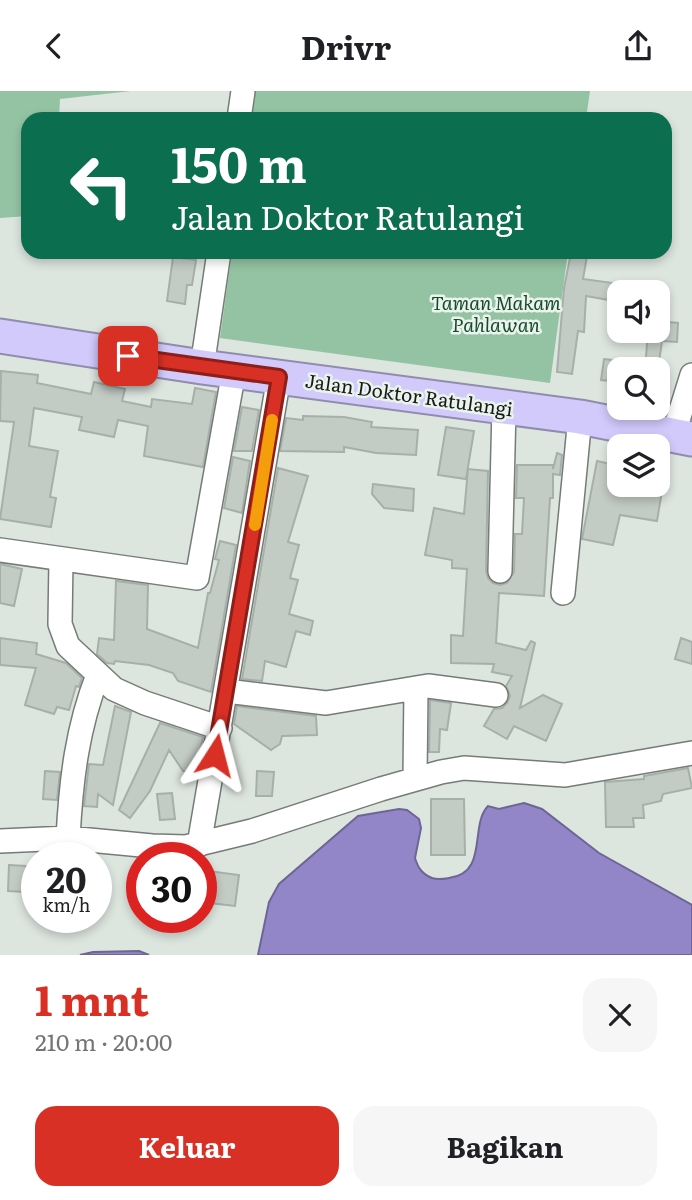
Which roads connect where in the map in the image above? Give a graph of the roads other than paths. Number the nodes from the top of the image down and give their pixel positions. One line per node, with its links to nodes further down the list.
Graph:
1 (243, 91): 2 (street)
2 (240, 112)
3 (219, 259): 5 (street)
4 (0, 336): 5 (highway, Jalan Doktor Ratulangi)
5 (218, 369): 7 (highway, Jalan Doktor Ratulangi); 12 (street)
6 (692, 375): 10 (street)
7 (279, 377): 8 (highway, Jalan Doktor Ratulangi); 17 (street)
8 (504, 408): 9 (highway, Jalan Doktor Ratulangi); 13 (street)
9 (580, 417): 10 (highway, Jalan Doktor Ratulangi); 14 (street)
10 (683, 438)
11 (0, 549): 12 (street)
12 (61, 560): 15 (street)
13 (500, 571)
14 (564, 593)
15 (98, 675): 19 (street); 22 (street)
16 (416, 688): 17 (street); 18 (street); 21 (street)
17 (226, 691): 19 (street)
18 (496, 695)
19 (220, 727): 24 (street)
20 (692, 753): 21 (street)
21 (415, 779): 25 (street)
22 (68, 838): 23 (street); 26 (street)
23 (0, 841)
24 (200, 842)
25 (209, 842)
26 (126, 844)

